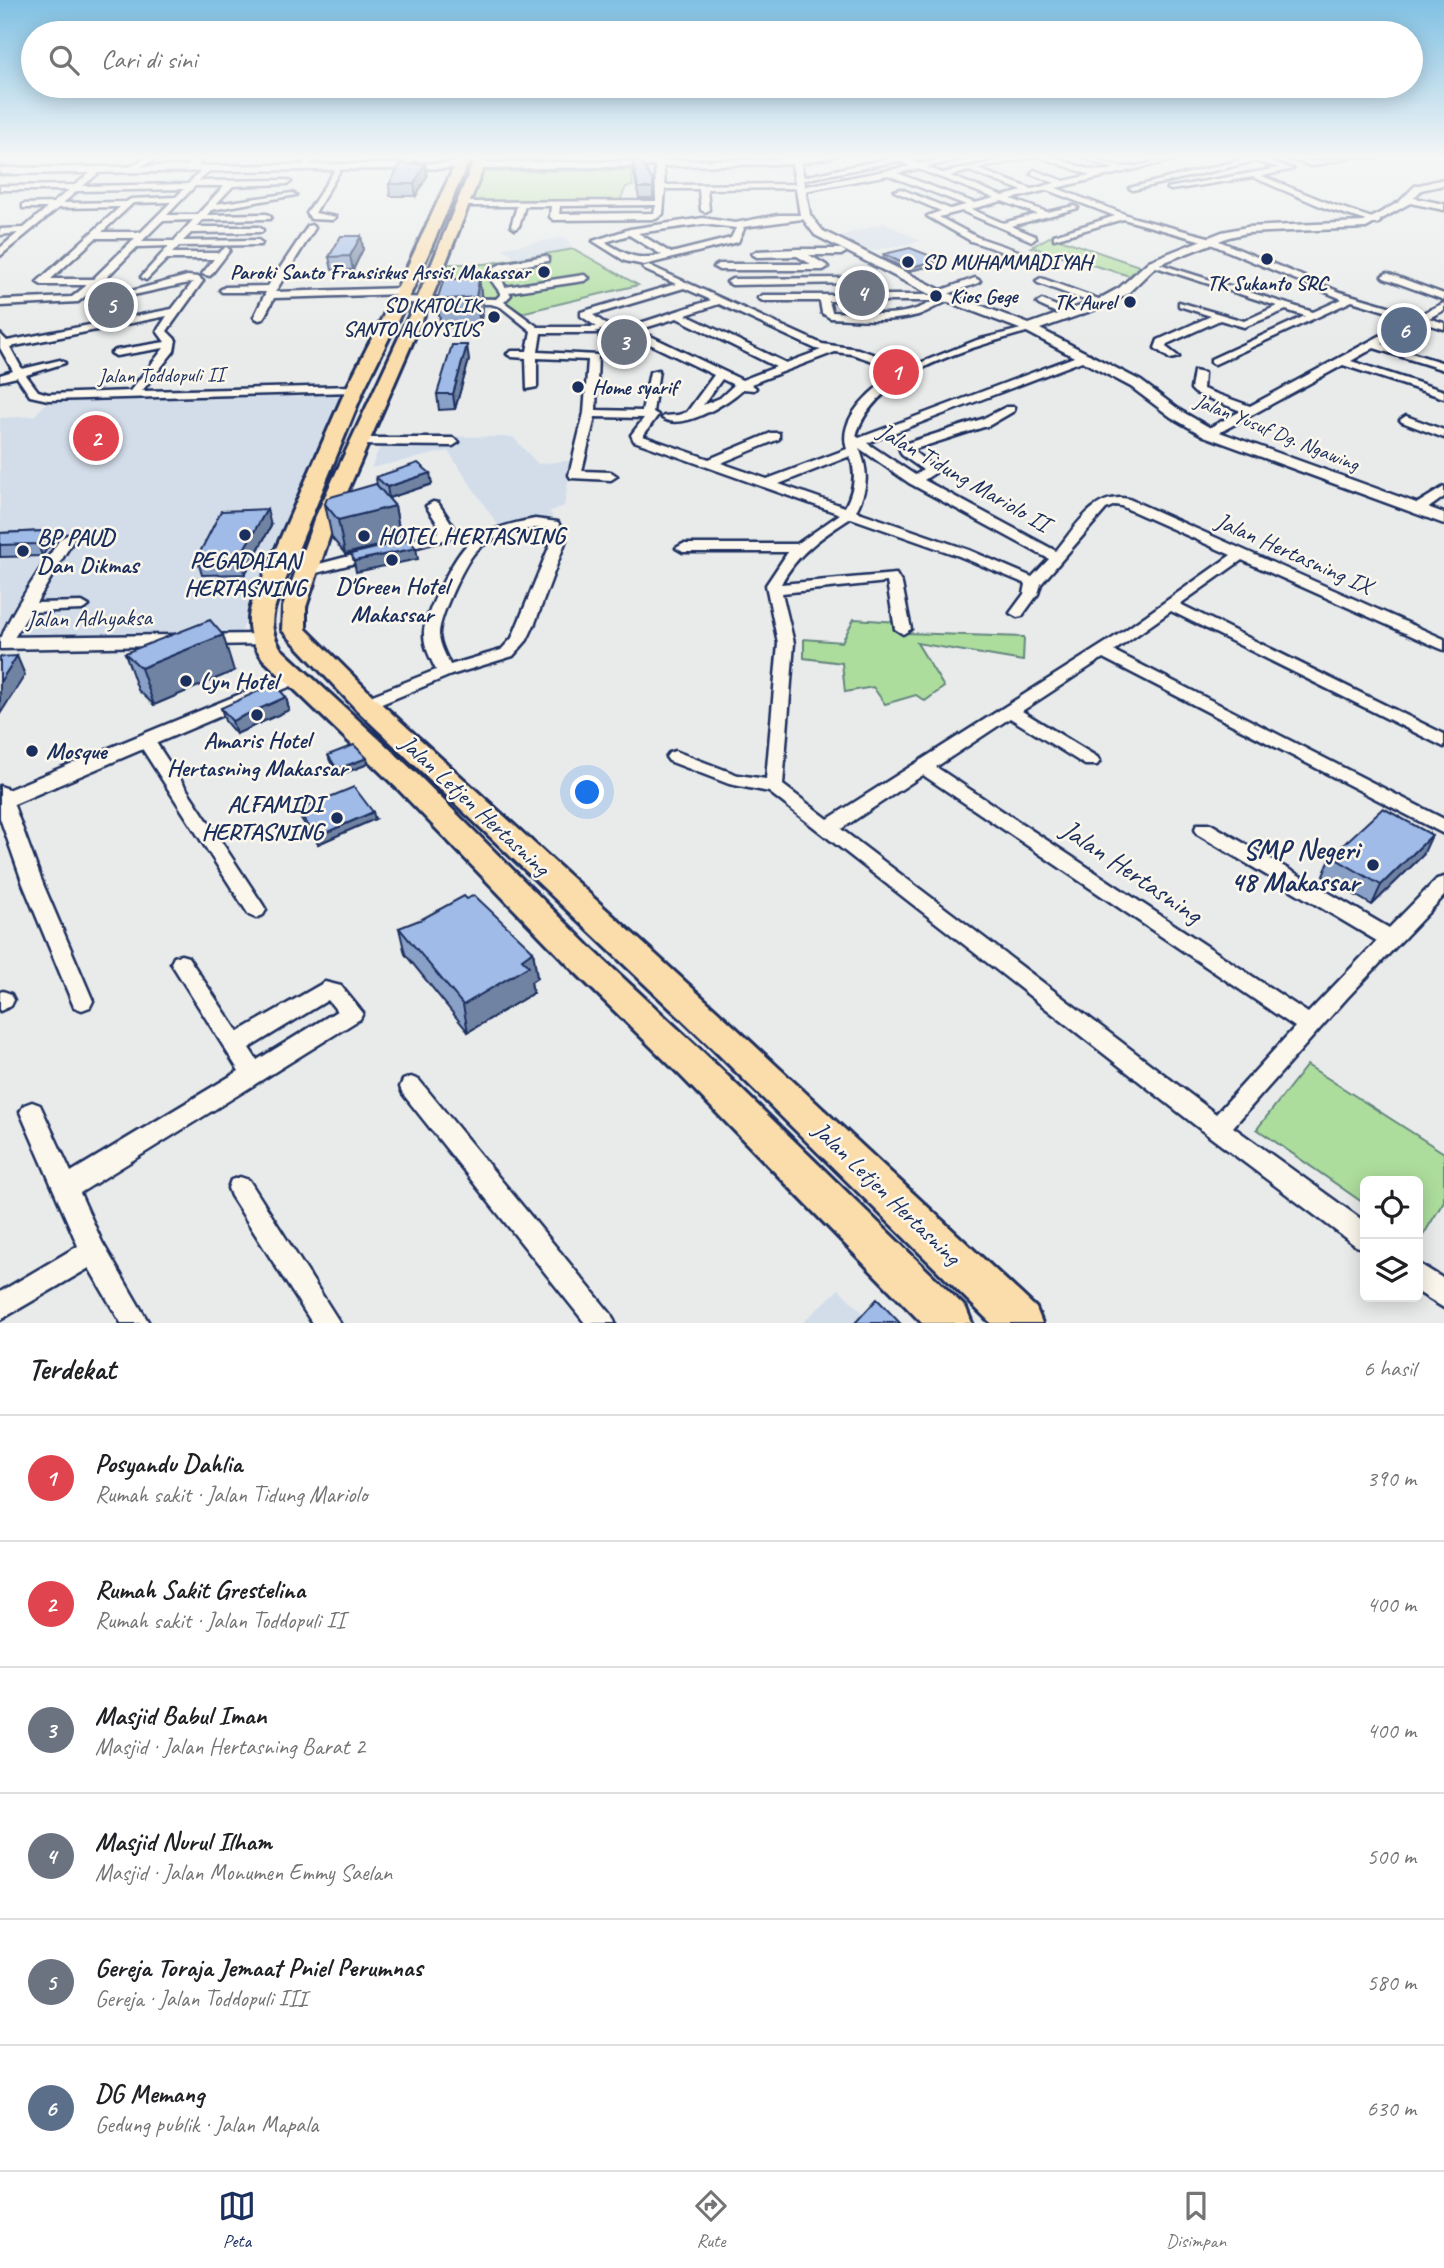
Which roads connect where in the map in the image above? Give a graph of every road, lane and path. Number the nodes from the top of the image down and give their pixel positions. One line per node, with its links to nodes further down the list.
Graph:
1 (554, 217): 22 (street)
2 (42, 218): 24 (street)
3 (113, 218): 29 (street)
4 (160, 218): 5 (street); 30 (street)
5 (199, 218): 6 (street); 25 (street)
6 (217, 218)
7 (446, 218): 31 (main road, Jalan Letjen Hertasning)
8 (451, 218): 31 (main road, Jalan Letjen Hertasning)
9 (518, 218): 19 (street)
10 (934, 218): 43 (street)
11 (983, 218): 20 (street)
12 (1030, 218): 20 (street)
13 (1110, 218): 32 (street)
14 (1128, 218): 34 (street)
15 (1369, 218): 18 (street)
16 (1380, 218): 18 (street)
17 (808, 220): 23 (street); 67 (street, Jalan Yusuf Dg. Ngawing)
18 (1377, 220): 34 (street)
19 (515, 226)
20 (1000, 226): 33 (street)
21 (311, 228): 64 (street)
22 (550, 228)
23 (738, 228): 28 (street); 46 (street)
24 (27, 230): 27 (street); 40 (street)
25 (189, 230): 26 (street); 35 (street)
26 (259, 230)
27 (0, 232)
28 (630, 232): 46 (street); 46 (street)
29 (94, 235): 30 (street); 59 (street)
30 (144, 235): 38 (street)
31 (439, 235): 66 (main road, Jalan Letjen Hertasning)
32 (1057, 237)
33 (1032, 238)
34 (1209, 240): 48 (street); 72 (street)
35 (177, 243): 36 (street); 38 (street); 44 (street)
36 (232, 243): 37 (street); 45 (street)
37 (257, 243)
38 (135, 244): 59 (street)
39 (841, 252): 41 (street)
40 (0, 253)
41 (797, 253): 42 (street); 50 (street)
42 (757, 254)
43 (1017, 254)
44 (165, 256): 45 (street); 54 (street)
45 (222, 256): 52 (street)
46 (670, 256)
47 (545, 259): 63 (street)
48 (1153, 263): 78 (street); 81 (street)
49 (719, 267): 50 (street)
50 (823, 267): 56 (street)
51 (648, 268): 61 (street)
52 (208, 274)
53 (1387, 276): 68 (street)
54 (146, 277)
55 (584, 278): 63 (street)
56 (850, 281): 60 (street); 71 (street)
57 (975, 281): 67 (street)
58 (1041, 281): 78 (street)
59 (97, 282): 76 (street)
60 (732, 282)
61 (684, 285): 73 (street); 94 (street)
62 (225, 290): 64 (street)
63 (503, 290): 74 (street)
64 (271, 292): 66 (street); 88 (street)
65 (129, 293): 82 (street)
66 (409, 297): 74 (street); 119 (main road, Jalan Letjen Hertasning); 128 (main road, Jalan Letjen Hertasning)
67 (944, 297): 70 (street); 71 (street); 92 (street, Jalan Yusuf Dg. Ngawing)
68 (1444, 297)
69 (762, 298): 70 (street)
70 (824, 298): 71 (street)
71 (879, 298)
72 (1351, 298): 87 (street); 89 (street)
73 (719, 301): 84 (street); 100 (street)
74 (498, 302): 93 (street)
75 (0, 303): 76 (street)
76 (22, 303): 83 (street)
77 (1042, 303): 85 (street)
78 (1101, 303): 85 (street)
79 (1182, 304): 86 (street)
80 (1444, 306): 89 (street)
81 (1284, 307): 87 (street); 90 (street)
82 (175, 312): 97 (street); 98 (street)
83 (0, 313)
84 (677, 314): 95 (street); 109 (street)
85 (1069, 315): 92 (street)
86 (1220, 316): 90 (street); 105 (street)
87 (1316, 316): 96 (street)
88 (259, 317)
89 (1420, 318): 91 (street); 99 (street)
90 (1244, 324): 96 (street)
91 (1444, 326)
92 (1029, 328): 104 (street, Jalan Yusuf Dg. Ngawing); 111 (street)
93 (536, 330): 94 (street); 102 (street)
94 (607, 330): 95 (street)
95 (629, 330): 115 (street)
96 (1277, 334): 106 (street)
97 (1, 341): 112 (street, Jalan Toddopuli II)
98 (172, 344): 101 (street); 121 (street)
99 (1371, 344): 107 (street); 110 (street)
100 (837, 350): 109 (street); 111 (street); 118 (street)
101 (116, 353)
102 (534, 353): 103 (street); 117 (street); 124 (street)
103 (512, 354)
104 (1086, 356): 131 (street, Jalan Yusuf Dg. Ngawing); 136 (street)
105 (1174, 357)
106 (1215, 361)
107 (1341, 361): 120 (street); 123 (street)
108 (60, 363): 112 (street)
109 (785, 367): 118 (street)
110 (1444, 367)
111 (912, 371): 136 (street)
112 (20, 372): 116 (street); 121 (street, Jalan Toddopuli II)
113 (655, 372): 125 (street)
114 (1198, 373): 123 (street)
115 (721, 374): 118 (street); 126 (street)
116 (0, 378)
117 (531, 387)
118 (743, 388): 126 (street)
119 (355, 389): 121 (street, Jalan Toddopuli II); 127 (main road, Jalan Letjen Hertasning)
120 (1444, 394)
121 (133, 395)
122 (1010, 410): 139 (street)
123 (1249, 410): 131 (street)
124 (590, 413): 125 (street); 138 (street)
125 (650, 414): 137 (street)
126 (691, 414): 129 (street)
127 (344, 415): 128 (main road); 159 (main road, Jalan Letjen Hertasning)
128 (370, 415): 134 (main road, Jalan Letjen Hertasning)
129 (668, 418)
130 (1406, 420): 132 (street)
131 (1209, 433): 143 (street, Jalan Yusuf Dg. Ngawing)
132 (1444, 434)
133 (775, 436): 137 (street)
134 (358, 442): 135 (street); 151 (main road, Jalan Letjen Hertasning)
135 (453, 442)
136 (854, 443): 139 (street, Jalan Tidung Mariolo II); 140 (street); 144 (street)
137 (710, 463): 140 (street)
138 (611, 476)
139 (914, 480): 150 (street, Jalan Tidung Mariolo II)
140 (769, 483): 144 (street)
141 (1444, 491): 143 (street)
142 (433, 506): 151 (street)
143 (1418, 509): 145 (street, Jalan Yusuf Dg. Ngawing)
144 (848, 514): 148 (street); 152 (street)
145 (1444, 519)
146 (67, 539): 156 (street)
147 (683, 548): 148 (street)
148 (797, 548): 153 (street)
149 (1241, 554): 150 (street, Jalan Hertasning IX); 154 (street); 161 (street, Jalan Hertasning IX)
150 (1056, 557): 152 (street)
151 (305, 572): 165 (main road, Jalan Letjen Hertasning)
152 (1034, 582): 157 (street)
153 (774, 589): 158 (street); 172 (street)
154 (1170, 605): 162 (street); 168 (street)
155 (82, 606): 156 (street)
156 (24, 608): 160 (street)
157 (1017, 613)
158 (903, 629)
159 (263, 640): 160 (street, Jalan Adhyaksa); 164 (main road, Jalan Letjen Hertasning)
160 (2, 643)
161 (1444, 645)
162 (1102, 651): 166 (street); 174 (street)
163 (446, 672): 163 (street); 165 (street)
164 (296, 677): 167 (street); 185 (main road, Jalan Letjen Hertasning)
165 (366, 704): 183 (main road, Jalan Letjen Hertasning)
166 (1009, 710): 170 (street); 171 (street)
167 (145, 739): 173 (street); 178 (street)
168 (1444, 741)
169 (675, 757): 172 (street)
170 (1091, 761)
171 (922, 766): 175 (street); 182 (street, Jalan Hertasning)
172 (774, 787): 175 (street)
173 (1, 798): 181 (street)
174 (1444, 827)
175 (827, 829): 189 (street)
176 (1204, 829): 179 (street)
177 (1444, 884): 179 (street)
178 (256, 910)
179 (1392, 940): 182 (street)
180 (181, 963): 184 (street)
181 (82, 1001)
182 (1309, 1025): 189 (street)
183 (725, 1039): 185 (main road); 201 (main road, Jalan Letjen Hertasning)
184 (233, 1046): 186 (street); 186 (street)
185 (692, 1063): 200 (main road, Jalan Letjen Hertasning)
186 (254, 1075): 190 (street)
187 (411, 1087): 199 (street)
188 (32, 1112): 190 (street)
189 (1217, 1129): 192 (street)
190 (67, 1188): 193 (street)
191 (240, 1188): 198 (street)
192 (1360, 1233)
193 (93, 1251): 196 (street); 197 (street)
194 (1423, 1280): 195 (street)
195 (1444, 1295)
196 (0, 1307)
197 (136, 1323)
198 (327, 1323)
199 (602, 1323)
200 (951, 1323)
201 (1021, 1323)

